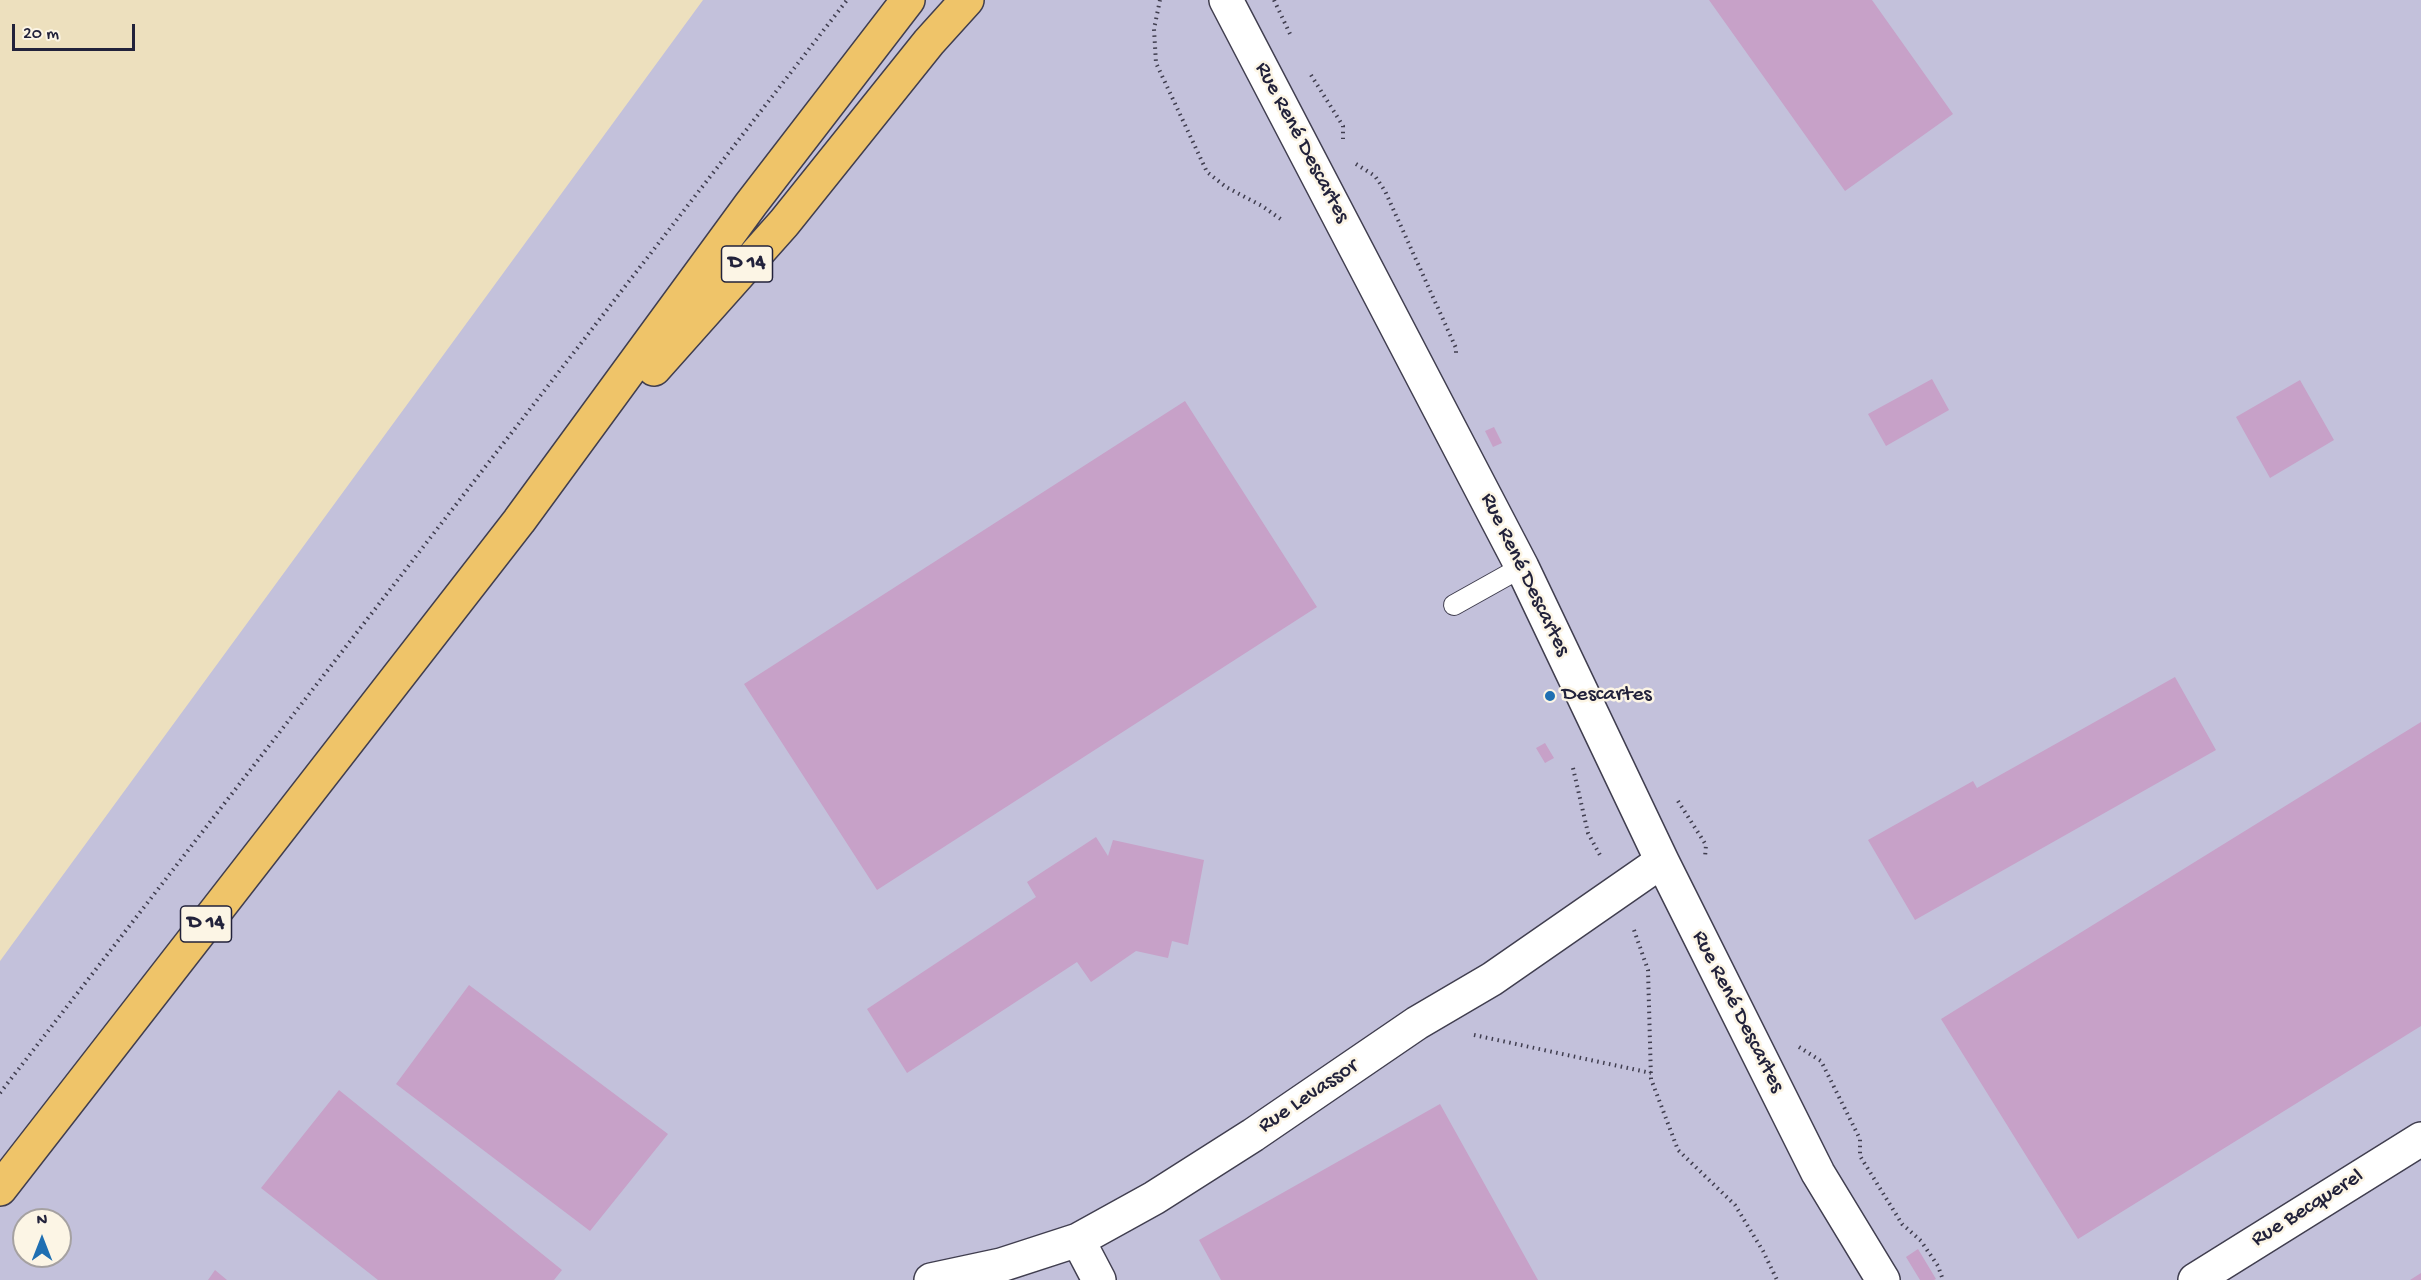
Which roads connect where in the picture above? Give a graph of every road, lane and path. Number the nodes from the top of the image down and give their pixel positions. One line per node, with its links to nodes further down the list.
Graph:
1 (847, 0): 16 (path)
2 (908, 0): 7 (main road, D 14)
3 (967, 0): 7 (main road, D 14)
4 (1160, 0): 6 (path)
5 (1226, 0): 8 (street, Rue René Descartes)
6 (1282, 220)
7 (519, 521): 18 (main road, D 14)
8 (1522, 567): 9 (lane); 11 (street, Rue René Descartes)
9 (1454, 605)
10 (1570, 757): 12 (path)
11 (1662, 861): 14 (street, Rue Levassor); 23 (street, Rue René Descartes)
12 (1604, 862)
13 (1634, 930): 15 (path)
14 (1417, 1023): 15 (path); 19 (street, Rue Levassor)
15 (1651, 1073): 22 (path)
16 (0, 1093)
17 (2421, 1138): 24 (street, Rue Becquerel)
18 (0, 1190)
19 (1078, 1240): 20 (street, Rue Levassor); 21 (street)
20 (931, 1280)
21 (1099, 1280)
22 (1777, 1280)
23 (1883, 1280)
24 (2195, 1280)

